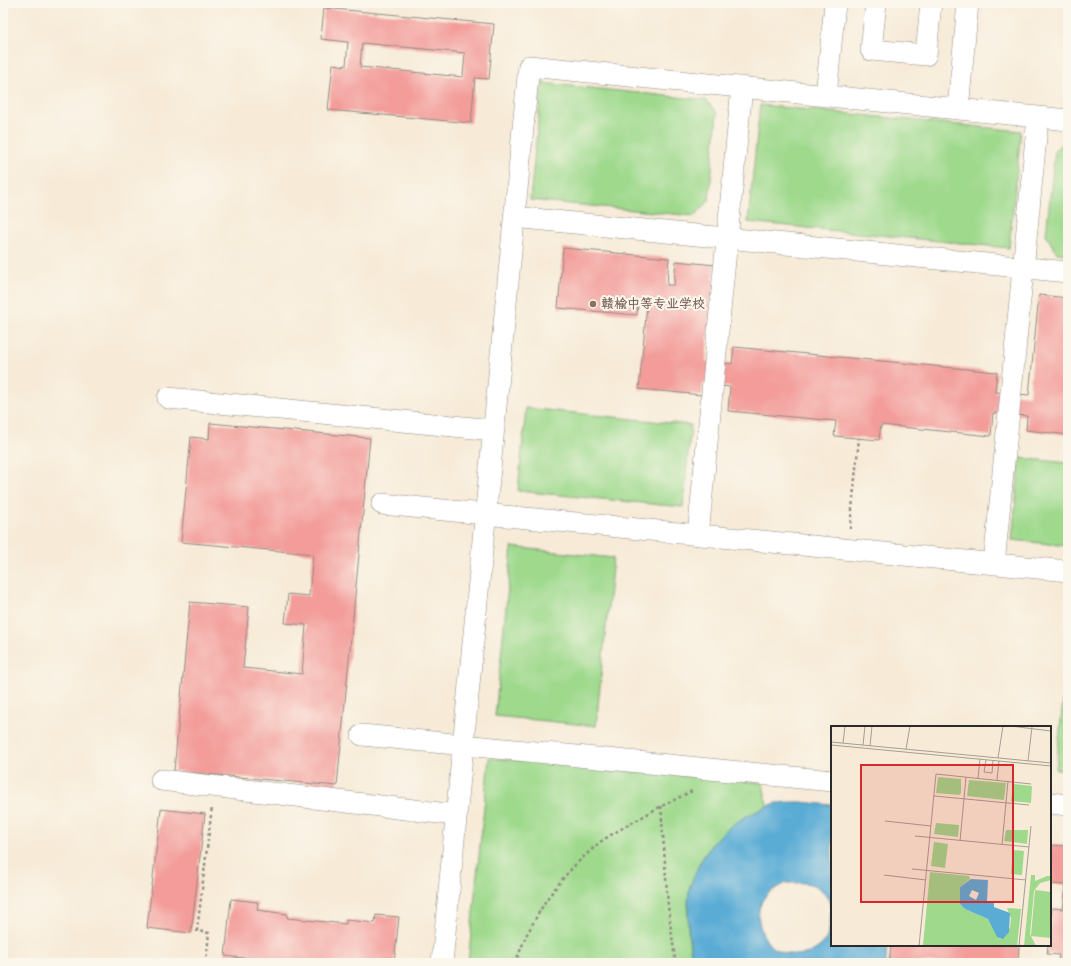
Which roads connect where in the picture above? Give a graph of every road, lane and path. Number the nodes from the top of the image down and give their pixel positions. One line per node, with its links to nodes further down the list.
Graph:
1 (836, 3): 6 (lane)
2 (876, 3): 3 (lane)
3 (931, 3)
4 (968, 3): 7 (lane)
5 (742, 88): 6 (lane); 10 (lane); 11 (lane)
6 (826, 96): 7 (lane)
7 (958, 109): 8 (lane)
8 (1038, 117): 9 (lane); 12 (lane)
9 (1068, 120)
10 (514, 217): 11 (lane); 15 (lane)
11 (727, 238): 12 (lane); 19 (lane)
12 (1024, 267): 13 (lane); 21 (lane)
13 (1068, 272)
14 (168, 398): 15 (lane)
15 (494, 430): 18 (lane)
16 (859, 438): 20 (path)
17 (382, 504): 18 (lane)
18 (486, 514): 19 (lane); 24 (lane)
19 (698, 535): 20 (lane)
20 (848, 550): 21 (lane)
21 (994, 564): 22 (lane)
22 (1068, 571)
23 (362, 735): 24 (lane)
24 (463, 745): 26 (lane); 32 (lane)
25 (160, 780): 27 (lane)
26 (831, 781)
27 (214, 787): 32 (lane); 33 (path)
28 (699, 787): 31 (path)
29 (1051, 803): 30 (lane)
30 (1068, 805)
31 (661, 806): 35 (path); 36 (path)
32 (456, 815): 34 (lane)
33 (206, 963)
34 (442, 963)
35 (515, 963)
36 (676, 963)

